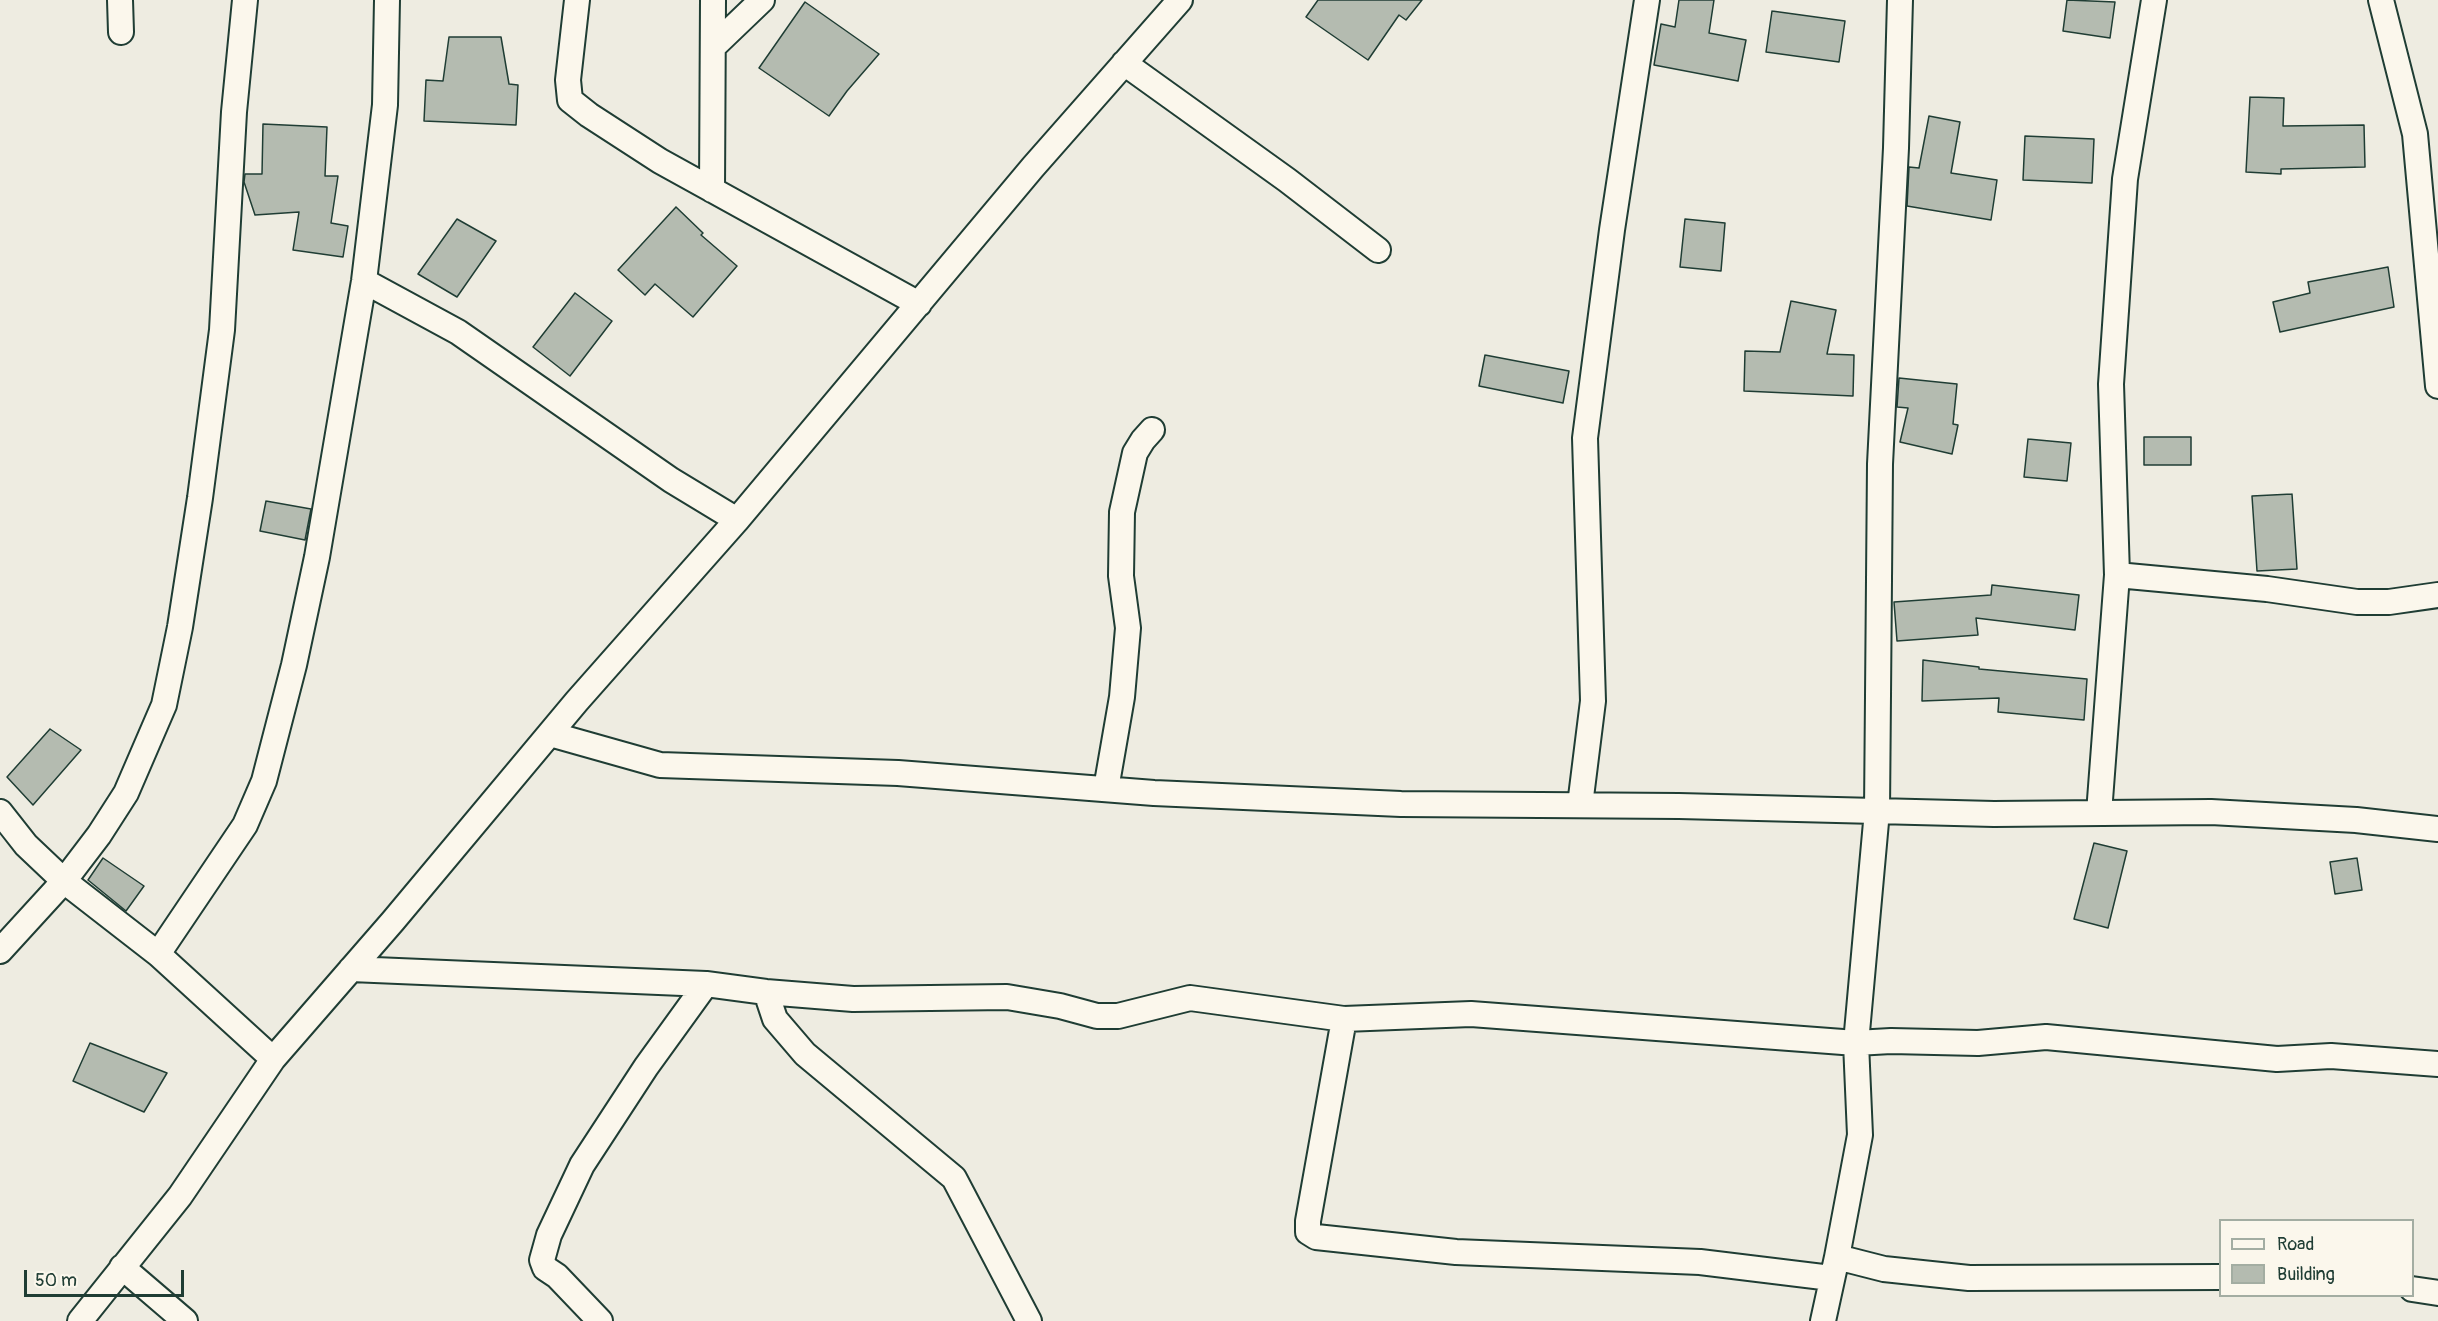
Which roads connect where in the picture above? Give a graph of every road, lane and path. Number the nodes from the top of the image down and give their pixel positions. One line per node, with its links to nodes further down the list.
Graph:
1 (120, 0): 12 (street)
2 (246, 0): 31 (street)
3 (387, 0): 17 (street)
4 (577, 0): 15 (street)
5 (713, 0): 13 (street)
6 (762, 0): 13 (street)
7 (1180, 0): 14 (street)
8 (1647, 0): 26 (street)
9 (1900, 0): 27 (street)
10 (2154, 0): 22 (street)
11 (2381, 0): 19 (street)
12 (121, 32)
13 (714, 46): 15 (street)
14 (1124, 63): 16 (street); 18 (street)
15 (712, 190): 18 (street)
16 (1378, 250)
17 (364, 281): 21 (street); 33 (street)
18 (919, 303): 21 (street)
19 (2438, 386)
20 (1152, 430): 25 (street)
21 (737, 520): 24 (street)
22 (2117, 575): 23 (street); 29 (street)
23 (2438, 595)
24 (550, 734): 25 (street); 34 (street)
25 (1106, 789): 26 (street)
26 (1580, 805): 27 (street)
27 (1878, 811): 29 (street); 38 (street)
28 (0, 812): 31 (street)
29 (2099, 813): 30 (street)
30 (2438, 829)
31 (64, 881): 32 (street); 33 (street)
32 (0, 951)
33 (158, 954): 39 (street)
34 (351, 969): 35 (street); 39 (street)
35 (706, 984): 36 (street); 48 (street)
36 (766, 992): 37 (street); 49 (street)
37 (1344, 1019): 38 (street); 42 (street)
38 (1856, 1043): 40 (street); 42 (street)
39 (273, 1059): 41 (street)
40 (2438, 1064)
41 (122, 1267): 46 (street); 47 (street)
42 (1834, 1268): 43 (street); 50 (street)
43 (2219, 1277)
44 (2414, 1289): 45 (street)
45 (2438, 1293)
46 (80, 1321)
47 (185, 1321)
48 (600, 1321)
49 (1029, 1321)
50 (1824, 1321)

